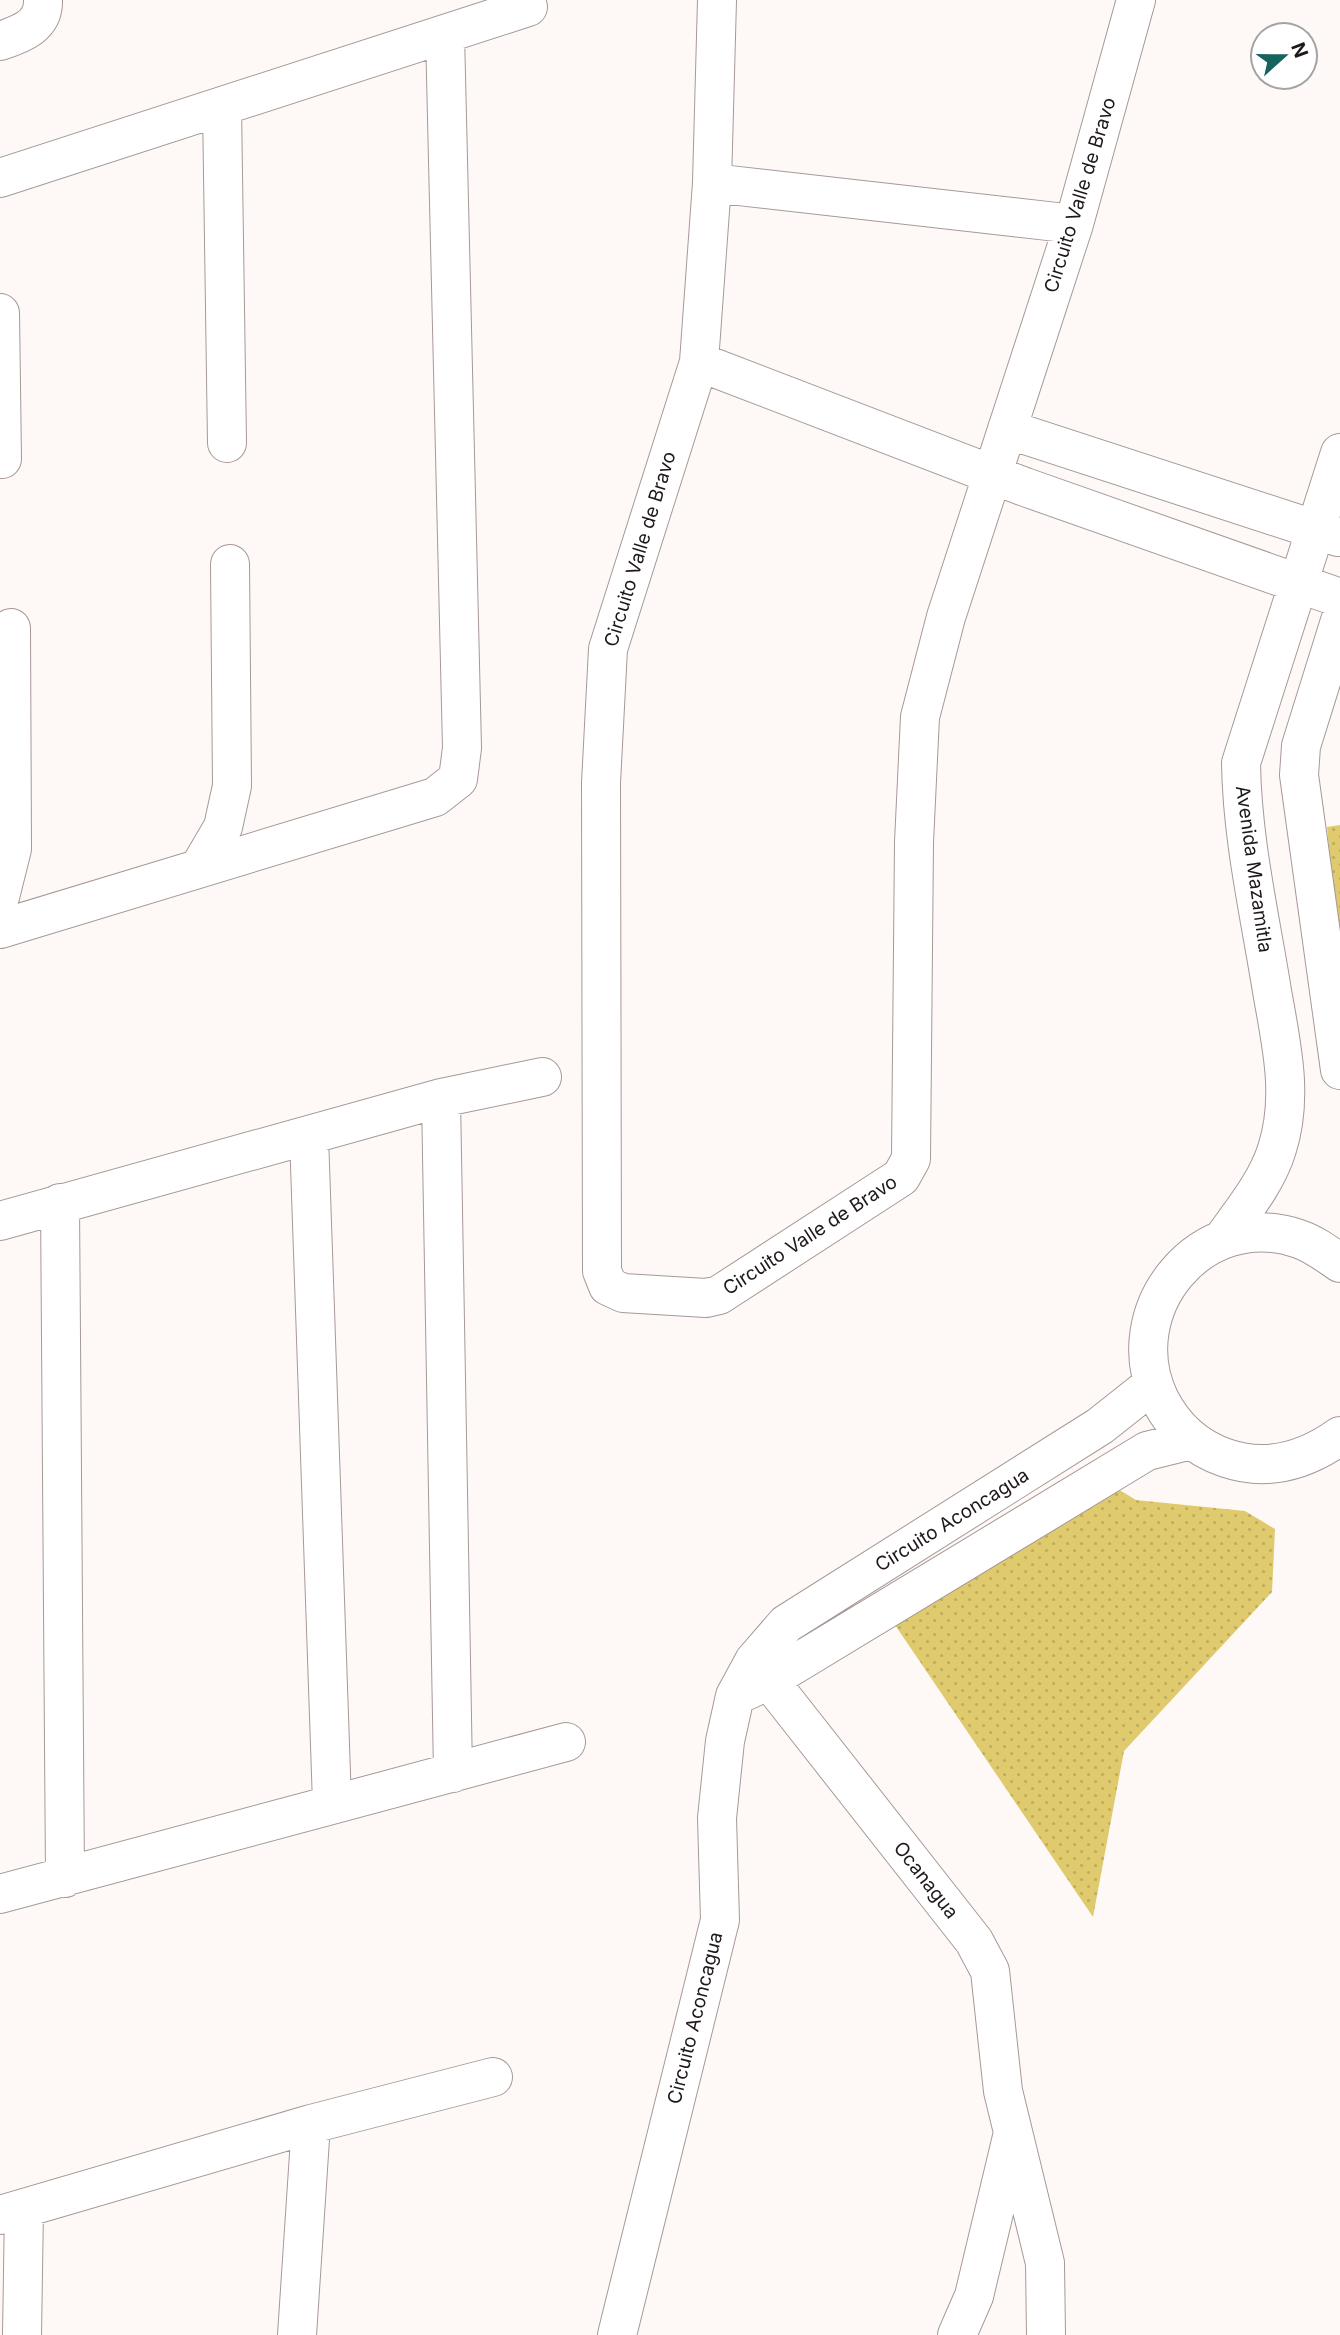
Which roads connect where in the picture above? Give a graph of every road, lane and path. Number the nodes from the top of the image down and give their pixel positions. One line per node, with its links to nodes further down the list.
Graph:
1 (44, 0): 6 (street)
2 (717, 0): 9 (street, Circuito Valle de Bravo)
3 (1136, 0): 10 (street, Circuito Valle de Bravo)
4 (528, 7): 5 (street)
5 (445, 34): 7 (street); 24 (street)
6 (0, 41)
7 (222, 106): 8 (street); 14 (street)
8 (0, 178)
9 (712, 183): 10 (street); 12 (street, Circuito Valle de Bravo)
10 (1074, 224): 13 (street, Circuito Valle de Bravo)
11 (0, 313): 16 (street)
12 (699, 362): 17 (street); 17 (street, Circuito Valle de Bravo)
13 (1007, 429): 17 (street, Circuito Valle de Bravo); 18 (street)
14 (227, 443)
15 (1340, 453): 18 (street, Avenida Mazamitla)
16 (2, 459)
17 (992, 472): 20 (street)
18 (1328, 533): 20 (street, Avenida Mazamitla)
19 (230, 564): 24 (street)
20 (1297, 583): 21 (street); 28 (street, Avenida Mazamitla)
21 (1340, 598)
22 (1340, 621): 27 (street)
23 (11, 628): 25 (street)
24 (199, 868): 26 (street)
25 (0, 897)
26 (0, 929)
27 (1329, 998): 28 (street); 29 (street)
28 (1275, 1004): 35 (street, Avenida Mazamitla)
29 (1340, 1070)
30 (542, 1077): 31 (street)
31 (441, 1098): 32 (street); 44 (street)
32 (309, 1136): 33 (street); 45 (street)
33 (60, 1203): 34 (street); 46 (street)
34 (0, 1221)
35 (1222, 1240): 36 (street); 37 (street)
36 (1340, 1263)
37 (1153, 1384): 39 (street); 40 (street, Circuito Aconcagua)
38 (1340, 1436): 39 (street)
39 (1191, 1440): 41 (street)
40 (939, 1528): 41 (street); 42 (street, Circuito Aconcagua)
41 (961, 1564): 42 (street)
42 (762, 1671): 50 (street, Ocanagua); 56 (street, Circuito Aconcagua)
43 (566, 1742): 44 (street)
44 (453, 1773): 45 (street)
45 (332, 1803): 46 (street)
46 (65, 1878): 47 (street)
47 (0, 1895)
48 (494, 2077): 49 (street)
49 (311, 2124): 51 (street); 55 (street)
50 (1012, 2135): 52 (street, Ocanagua); 53 (street, Ocanagua)
51 (12, 2212): 54 (street)
52 (984, 2252): 53 (street); 57 (street, Ocanagua)
53 (1045, 2263): 58 (street, Ocanagua)
54 (22, 2335)
55 (297, 2335)
56 (617, 2335)
57 (957, 2335)
58 (1046, 2335)

